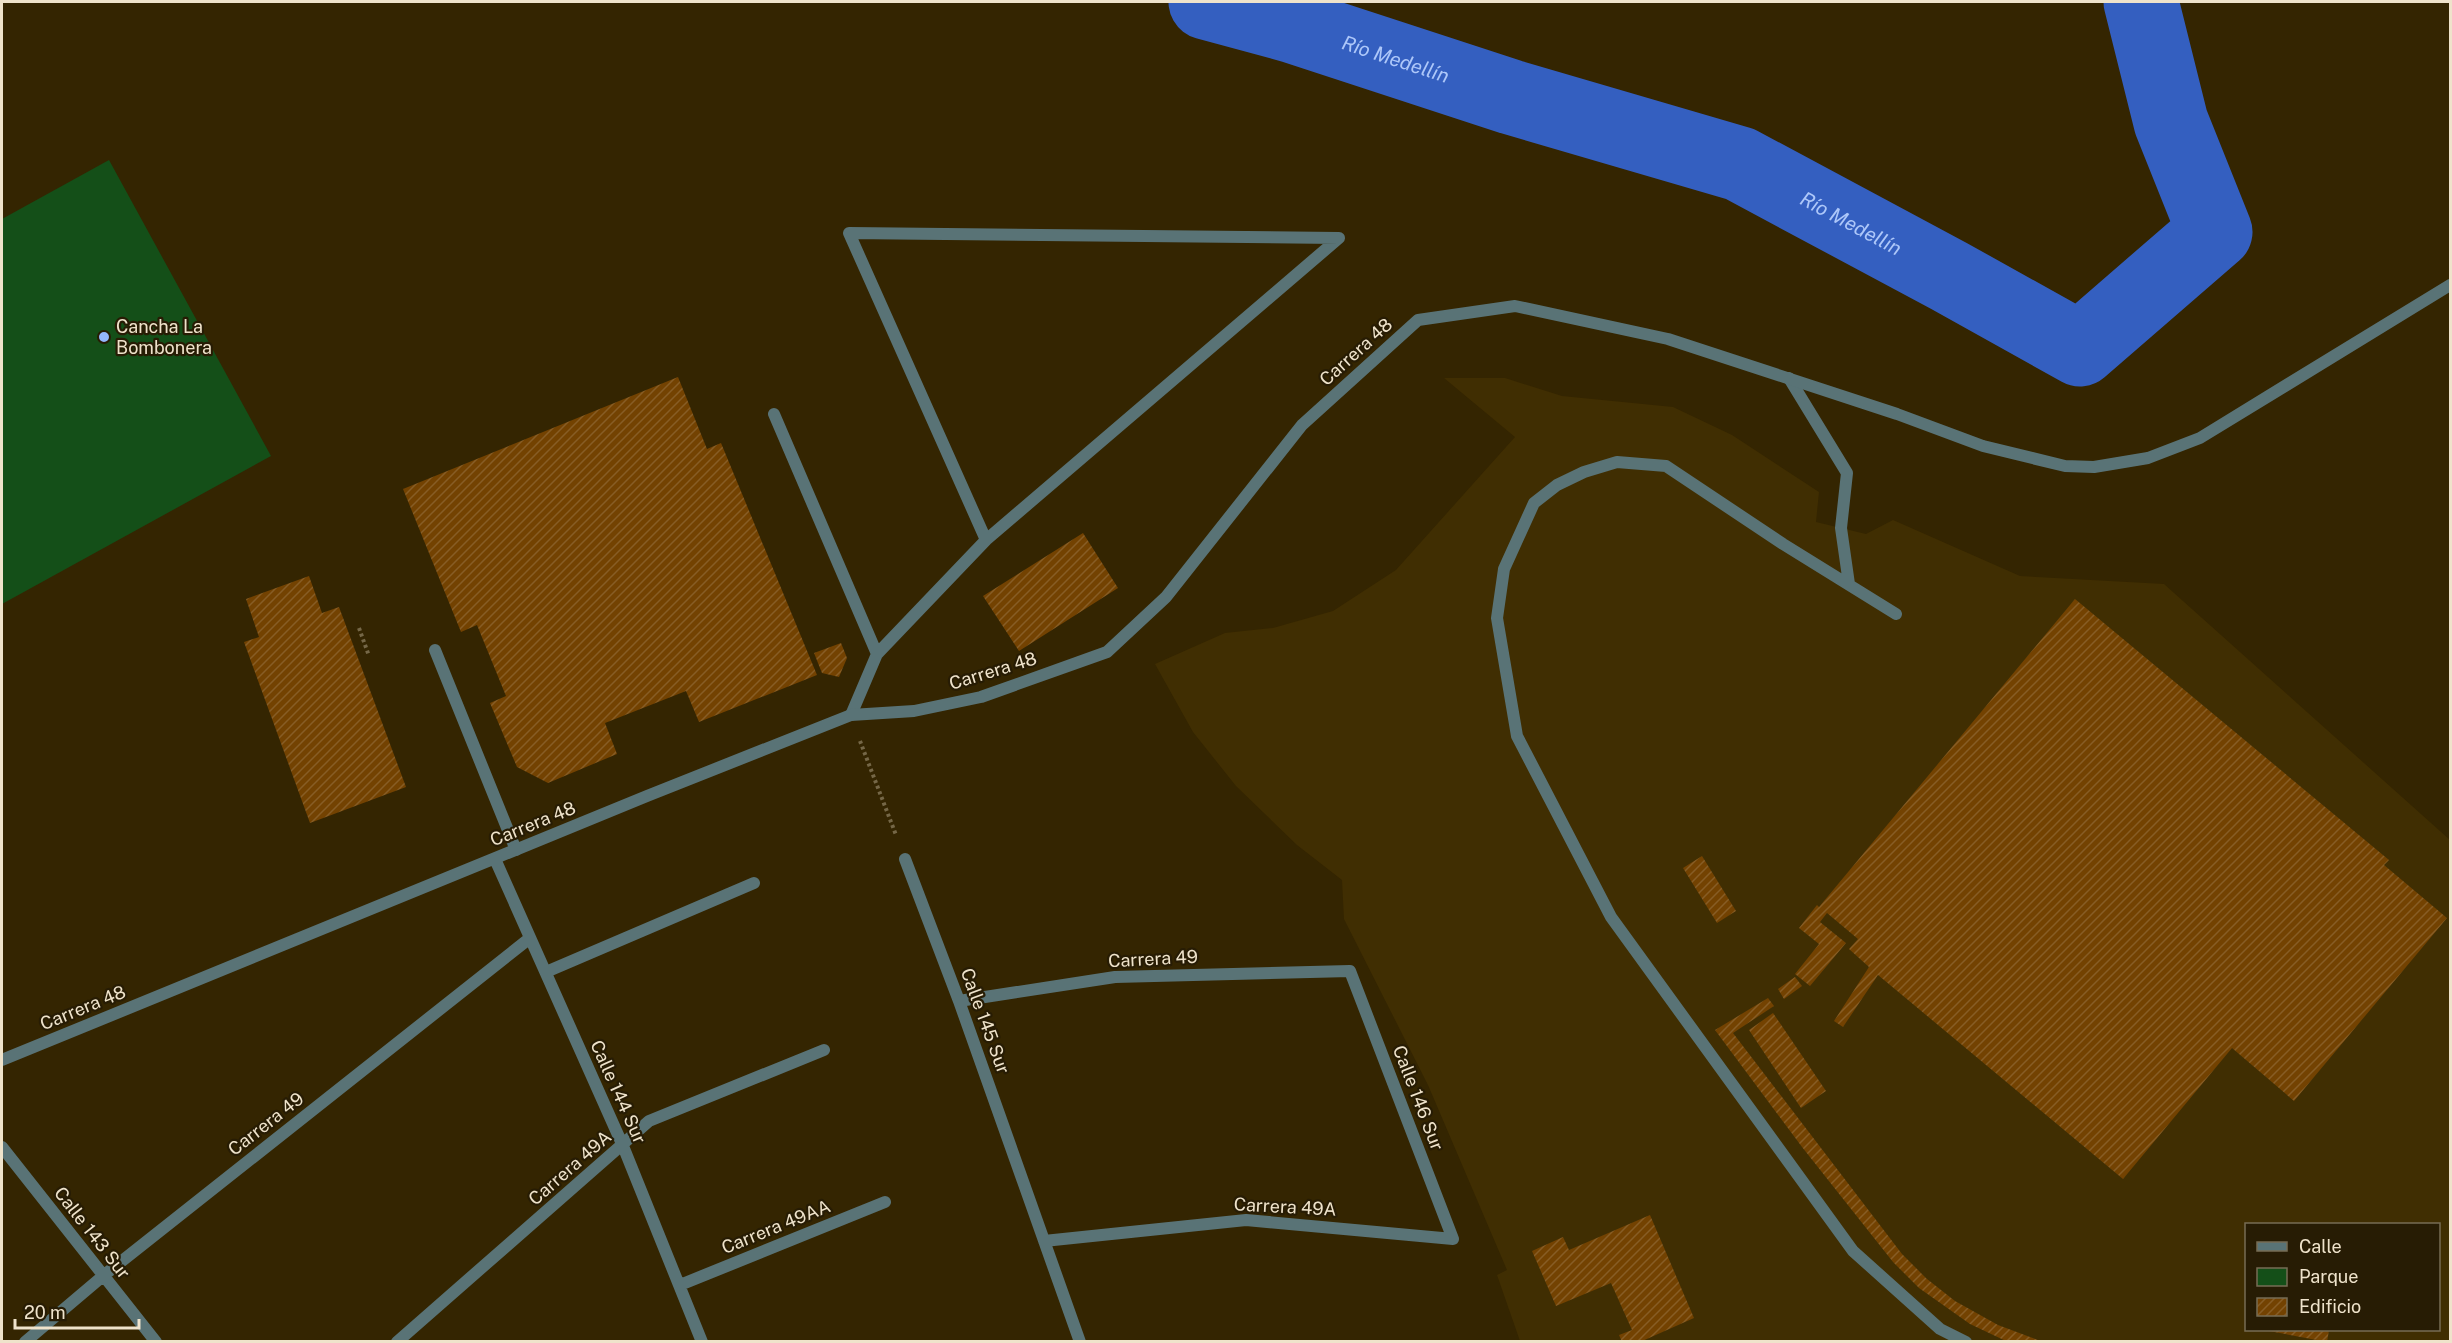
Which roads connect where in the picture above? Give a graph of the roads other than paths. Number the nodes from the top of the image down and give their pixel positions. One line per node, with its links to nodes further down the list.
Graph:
1 (2451, 285): 2 (street, Carrera 48)
2 (1789, 378): 5 (street); 9 (street, Carrera 48)
3 (774, 414): 8 (street)
4 (986, 540): 4 (street); 8 (street)
5 (1848, 584): 6 (street); 32 (street)
6 (1896, 614)
7 (435, 650): 10 (street)
8 (877, 654): 9 (street)
9 (850, 715): 10 (street, Carrera 48)
10 (516, 850): 11 (street, Carrera 48)
11 (495, 859): 14 (street, Calle 144 Sur); 19 (street, Carrera 48)
12 (905, 859): 17 (street, Calle 145 Sur)
13 (754, 883): 16 (street)
14 (530, 938): 16 (street, Calle 144 Sur); 25 (street, Carrera 49)
15 (1350, 971): 17 (street, Carrera 49); 23 (street, Calle 146 Sur)
16 (546, 972): 20 (street, Calle 144 Sur)
17 (959, 1001): 24 (street, Calle 145 Sur)
18 (824, 1050): 20 (street, Carrera 49A)
19 (2, 1060)
20 (623, 1146): 26 (street, Calle 144 Sur); 29 (street, Carrera 49A)
21 (2, 1147): 25 (street, Calle 143 Sur)
22 (885, 1202): 26 (street, Carrera 49AA)
23 (1453, 1239): 24 (street, Carrera 49A)
24 (1044, 1241): 31 (street, Calle 145 Sur)
25 (103, 1276): 27 (street, Carrera 49); 28 (street, Calle 143 Sur)
26 (680, 1285): 30 (street, Calle 144 Sur)
27 (25, 1341)
28 (156, 1341)
29 (397, 1341)
30 (702, 1341)
31 (1080, 1341)
32 (1966, 1341)

